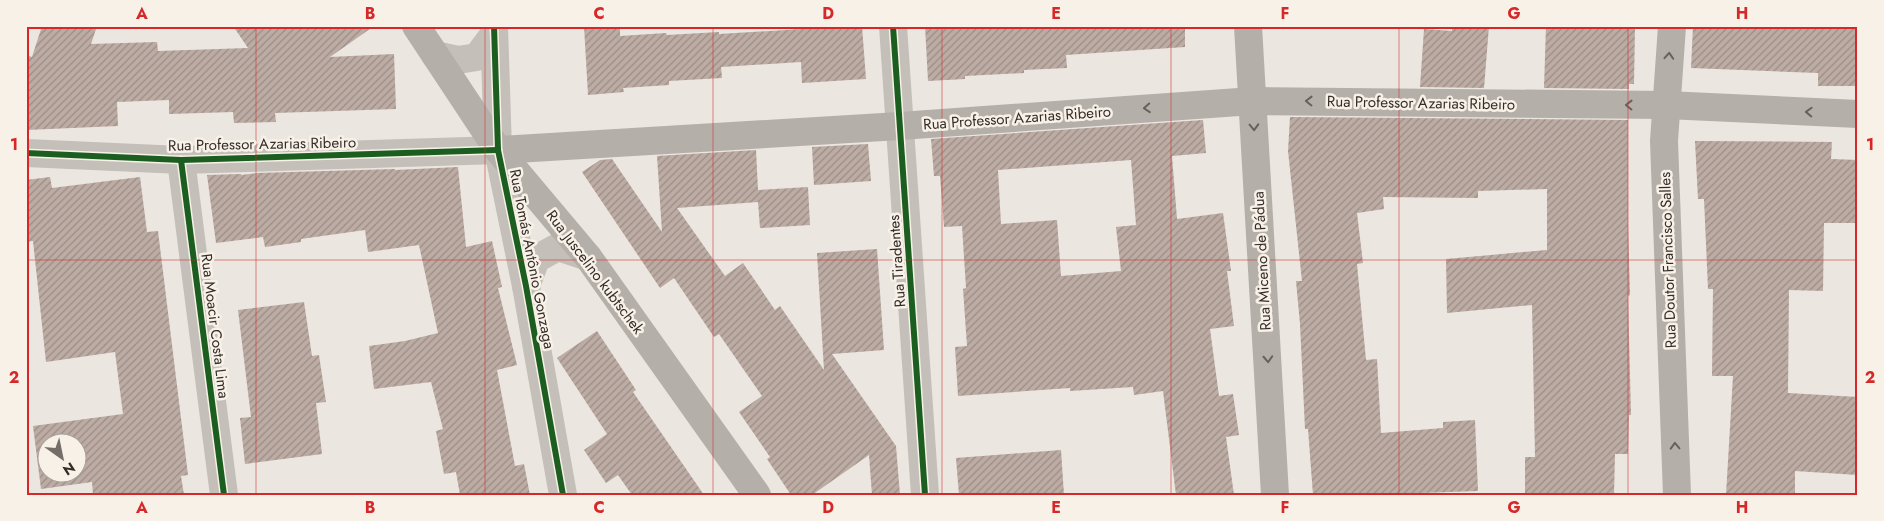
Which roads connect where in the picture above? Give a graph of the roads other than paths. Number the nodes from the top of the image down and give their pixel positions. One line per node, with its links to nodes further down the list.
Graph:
1 (416, 26): 6 (main road, Rua Juscelino kubtschek)
2 (893, 26): 10 (street, Rua Tiradentes)
3 (1248, 26): 7 (main road, Rua Miceno de Pádua)
4 (1672, 26): 8 (main road, Rua Doutor Francisco Salles, one-way to 4)
5 (494, 30): 6 (street, Rua Tomás Antônio Gonzaga); 11 (street, Rua Tomás Antônio Gonzaga)
6 (435, 55): 11 (main road, Rua Juscelino kubtschek)
7 (1253, 101): 8 (main road, Rua Professor Azarias Ribeiro, one-way to 7); 10 (main road, Rua Professor Azarias Ribeiro, one-way to 10); 20 (main road, Rua Miceno de Pádua, one-way to 20)
8 (1666, 106): 9 (main road, Rua Professor Azarias Ribeiro, one-way to 8); 21 (main road, Rua Doutor Francisco Salles, one-way to 8)
9 (1858, 114)
10 (900, 126): 11 (main road, Rua Professor Azarias Ribeiro); 19 (street, Rua Tiradentes)
11 (498, 150): 13 (street, Rua Professor Azarias Ribeiro); 14 (main road, Rua Juscelino kubtschek); 15 (street, Rua Tomás Antônio Gonzaga)
12 (26, 153): 13 (street, Rua Professor Azarias Ribeiro)
13 (181, 160): 16 (street, Rua Moacir Costa Lima)
14 (588, 257): 15 (street, Rua Tomás Antônio Gonzaga); 18 (main road, Rua Juscelino kubtschek)
15 (526, 286): 17 (street, Rua Tomás Antônio Gonzaga)
16 (224, 495)
17 (563, 495)
18 (757, 495)
19 (925, 495)
20 (1276, 495)
21 (1676, 495)

